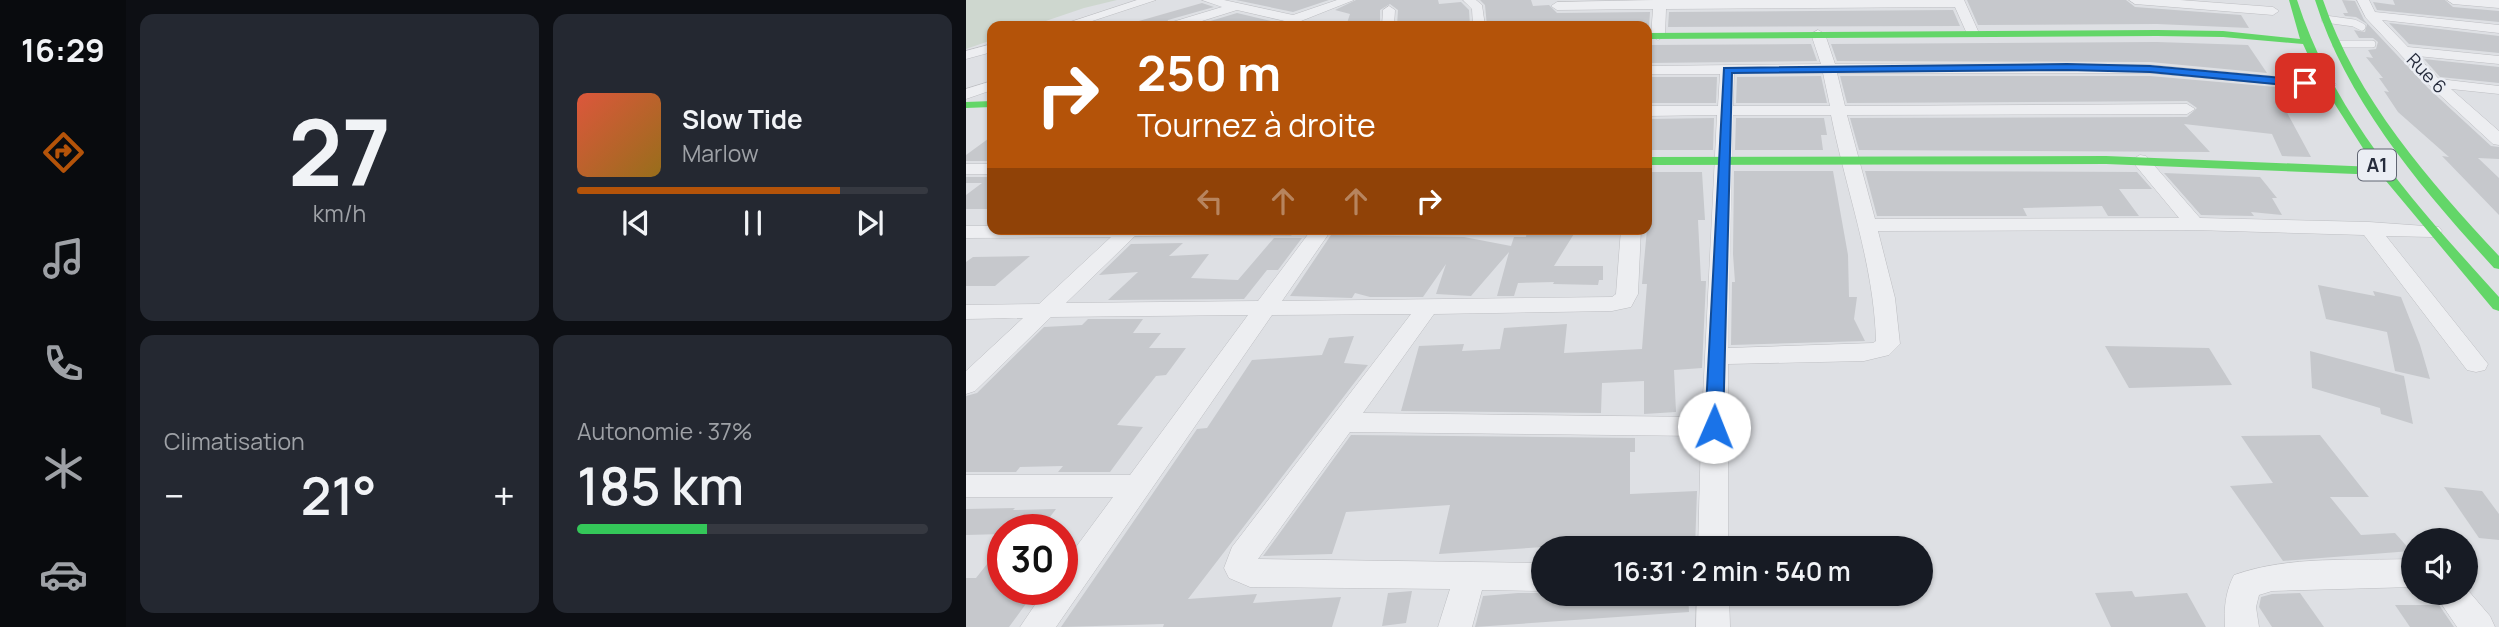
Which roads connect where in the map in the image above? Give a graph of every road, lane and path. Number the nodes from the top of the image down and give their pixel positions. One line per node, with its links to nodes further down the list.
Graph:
1 (1150, 0): 20 (street)
2 (1208, 0): 15 (street)
3 (1255, 0): 15 (street)
4 (1348, 0): 23 (street)
5 (1469, 0): 25 (street)
6 (1927, 0): 12 (street)
7 (2135, 0): 19 (street)
8 (2293, 0): 31 (street, A1)
9 (2319, 0): 18 (street, A1)
10 (2363, 0): 26 (street, Rue 6)
11 (2453, 0): 14 (street)
12 (1954, 2): 13 (street); 28 (street)
13 (1660, 3): 16 (street); 30 (street)
14 (2499, 4)
15 (1236, 6): 21 (street); 22 (street)
16 (1557, 7)
17 (1389, 10): 24 (street)
18 (2325, 19): 26 (lane); 32 (street, A1)
19 (2275, 20): 28 (street); 31 (street)
20 (1081, 21)
21 (1190, 21)
22 (1289, 21)
23 (1301, 21)
24 (1388, 21)
25 (1479, 21)
26 (2366, 21): 27 (street); 35 (street, Rue 6)
27 (2499, 29)
28 (1973, 33): 29 (street)
29 (1818, 34): 30 (street); 38 (street)
30 (1653, 36)
31 (2306, 42): 42 (street, A1)
32 (2336, 44): 33 (lane); 69 (street, A1)
33 (2372, 44)
34 (987, 49): 36 (street)
35 (2405, 51): 37 (street); 41 (street, Rue 6)
36 (966, 55)
37 (2499, 60)
38 (1830, 69): 40 (street); 42 (street); 51 (street)
39 (1652, 70): 40 (street)
40 (1727, 70): 50 (street)
41 (2435, 83): 44 (street); 52 (street, Rue 6)
42 (2329, 85): 59 (street, A1)
43 (987, 87): 45 (street)
44 (2499, 90)
45 (966, 94)
46 (987, 104): 47 (street)
47 (966, 105)
48 (2187, 109): 51 (street)
49 (1652, 111): 50 (street)
50 (1725, 111): 51 (street); 55 (street)
51 (1838, 111): 56 (street)
52 (2499, 140)
53 (2140, 160): 56 (street); 59 (street); 61 (street)
54 (1652, 161): 55 (street)
55 (1723, 161): 56 (street); 75 (street)
56 (1849, 161): 60 (street)
57 (966, 169): 58 (street)
58 (987, 169)
59 (2382, 171): 63 (street, A1)
60 (1867, 225): 61 (street); 75 (street)
61 (2194, 225): 62 (street)
62 (2369, 228): 63 (street); 76 (street)
63 (2432, 230): 70 (street, A1)
64 (966, 232): 65 (street)
65 (987, 232)
66 (1125, 235): 73 (street)
67 (1318, 235): 71 (street)
68 (1631, 235): 72 (street)
69 (2499, 265)
70 (2499, 306)
71 (1265, 308): 72 (street); 73 (street); 81 (street)
72 (1426, 309): 78 (street)
73 (1045, 310): 74 (street); 77 (street)
74 (966, 312)
75 (1716, 356): 79 (street)
76 (2476, 364)
77 (966, 385)
78 (1343, 422): 79 (street); 85 (street)
79 (1714, 427): 82 (street)
80 (966, 486): 81 (street)
81 (1140, 486): 88 (street)
82 (1713, 536)
83 (2401, 573): 91 (street)
84 (1531, 577): 85 (street)
85 (1469, 578): 89 (street)
86 (2460, 605): 92 (street)
87 (1713, 606): 90 (street)
88 (1037, 627)
89 (1455, 627)
90 (1713, 627)
91 (2242, 627)
92 (2478, 627)

